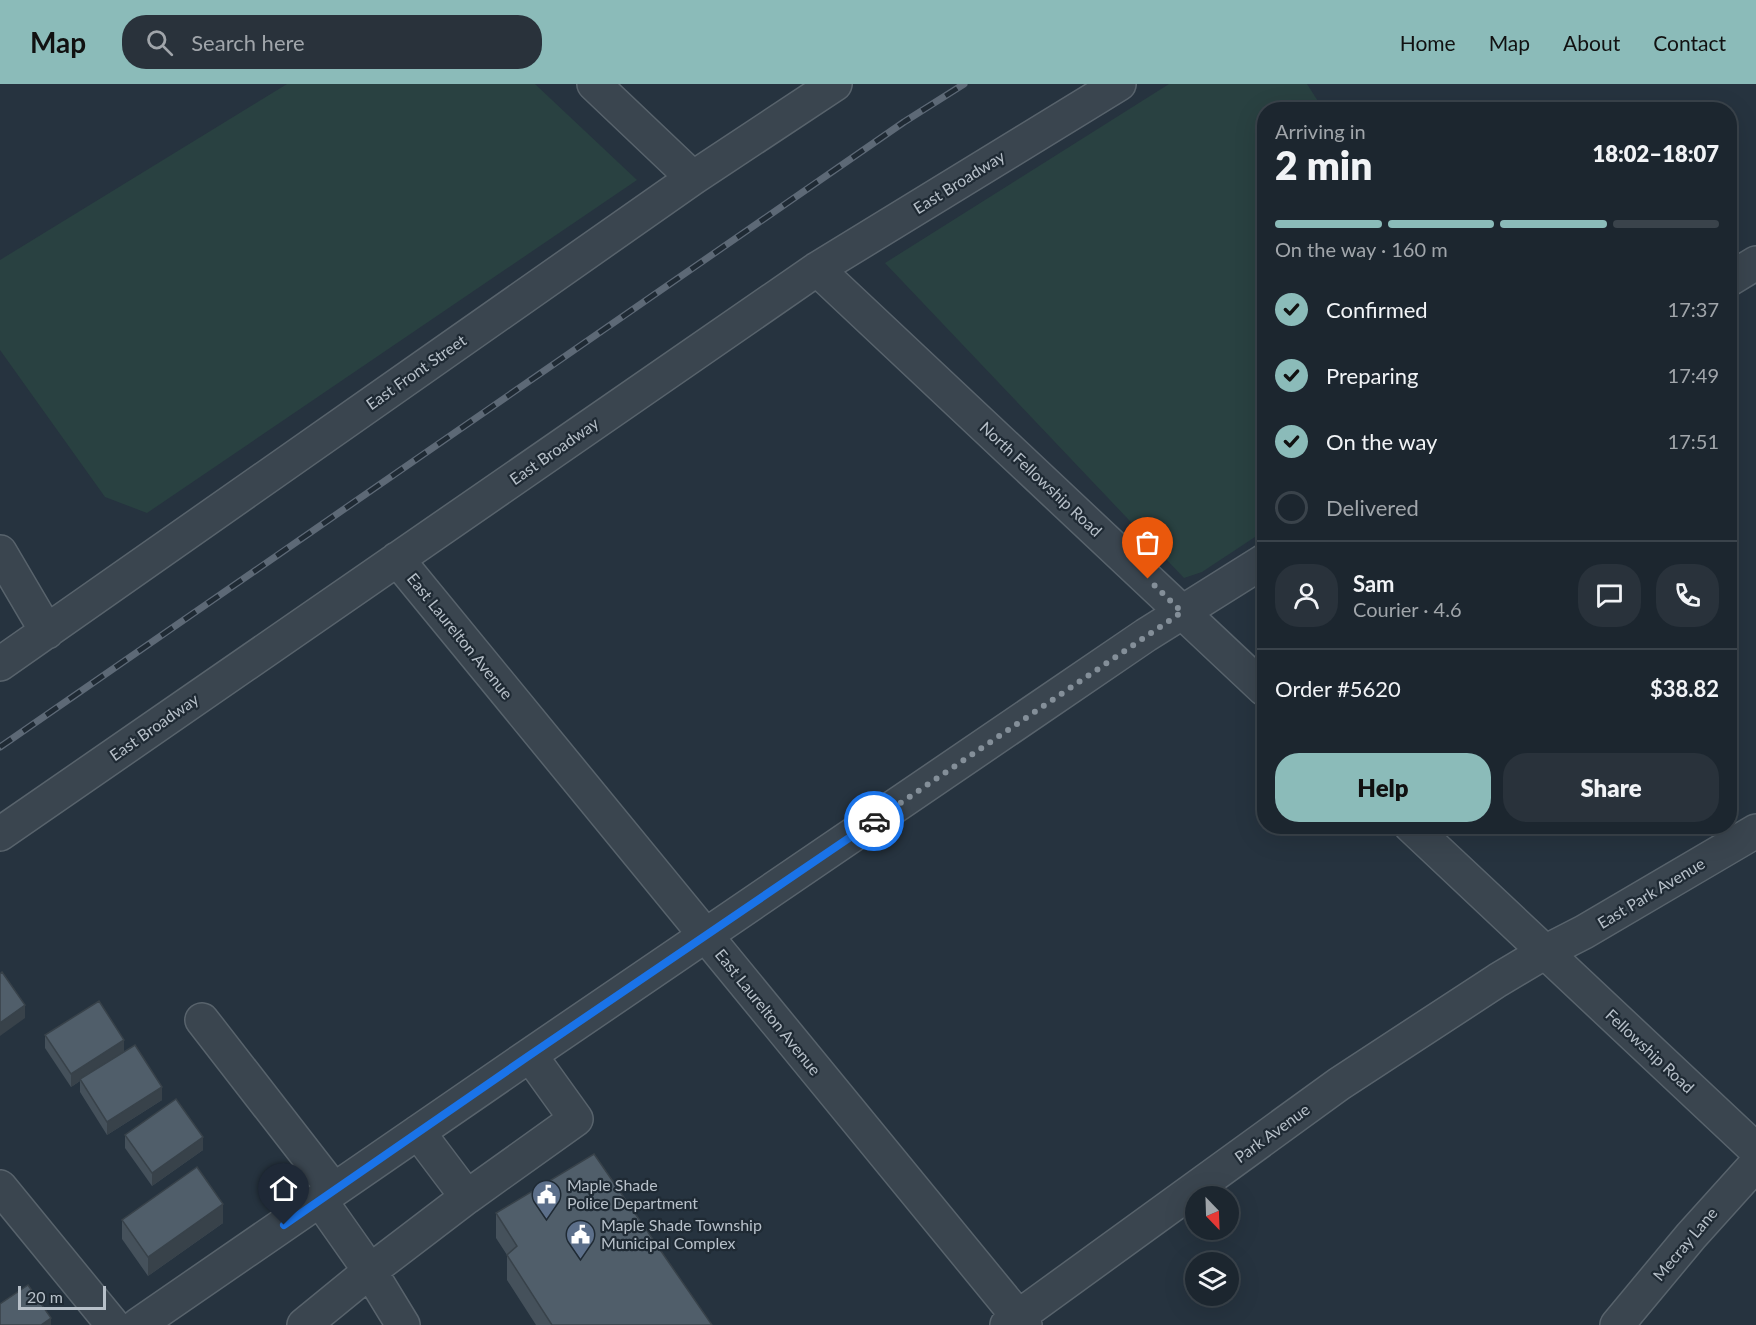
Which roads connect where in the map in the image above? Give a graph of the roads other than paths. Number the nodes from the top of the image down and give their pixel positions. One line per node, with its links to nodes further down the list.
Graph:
1 (594, 84): 4 (street)
2 (835, 84): 4 (street, East Front Street)
3 (1119, 84): 6 (street, East Broadway)
4 (693, 178): 12 (street, East Front Street)
5 (1756, 263): 7 (street)
6 (817, 269): 9 (street, East Broadway); 11 (street, North Fellowship Road)
7 (1737, 275)
8 (0, 552): 12 (street)
9 (397, 559): 16 (street, East Broadway); 18 (street, East Laurelton Avenue)
10 (1257, 565): 11 (street)
11 (1182, 612): 14 (street, North Fellowship Road); 18 (street)
12 (47, 632): 13 (street, East Front Street)
13 (0, 664)
14 (1257, 682)
15 (1756, 831): 19 (street, East Park Avenue)
16 (0, 834)
17 (1420, 834): 19 (street)
18 (706, 936): 21 (street); 29 (street, East Laurelton Avenue)
19 (1545, 952): 23 (street, Fellowship Road); 29 (street, Park Avenue)
20 (202, 1020): 26 (street)
21 (530, 1055): 22 (street); 27 (street)
22 (418, 1132): 26 (street); 27 (street)
23 (1756, 1150)
24 (1756, 1164): 34 (street, Mecray Lane)
25 (0, 1187): 30 (street)
26 (327, 1195): 28 (street); 31 (street)
27 (467, 1197): 28 (street)
28 (370, 1271): 32 (street); 33 (street)
29 (1017, 1322)
30 (113, 1325)
31 (138, 1325)
32 (304, 1325)
33 (404, 1325)
34 (1617, 1325)

